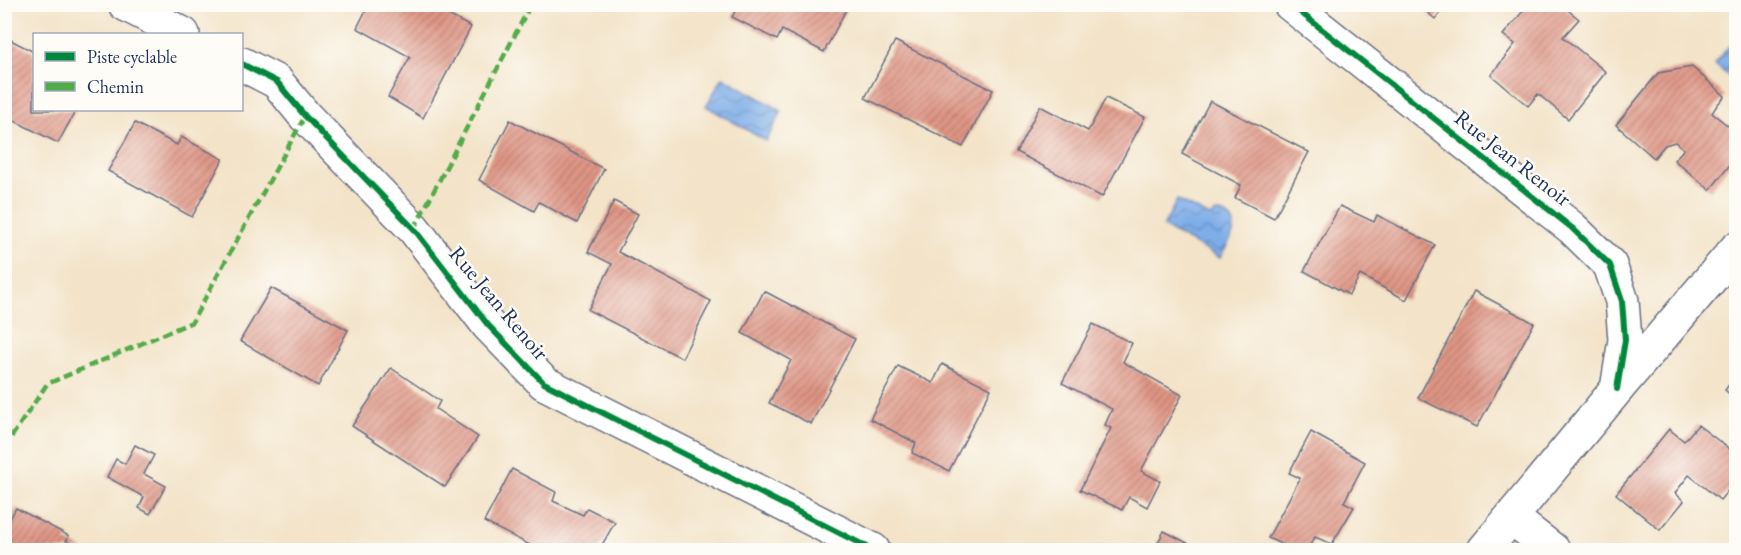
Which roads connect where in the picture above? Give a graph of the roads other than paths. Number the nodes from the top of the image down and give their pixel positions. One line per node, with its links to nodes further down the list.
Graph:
1 (125, 4): 3 (street)
2 (1290, 4): 6 (street, Rue Jean Renoir)
3 (181, 33)
4 (243, 65): 8 (street, Rue Jean Renoir)
5 (1737, 249): 6 (street, Rue Jean Renoir)
6 (1617, 389): 7 (street, Rue Jean Renoir)
7 (1512, 518): 9 (street, Rue Jean Renoir); 10 (street)
8 (873, 550)
9 (1484, 550)
10 (1553, 550)

